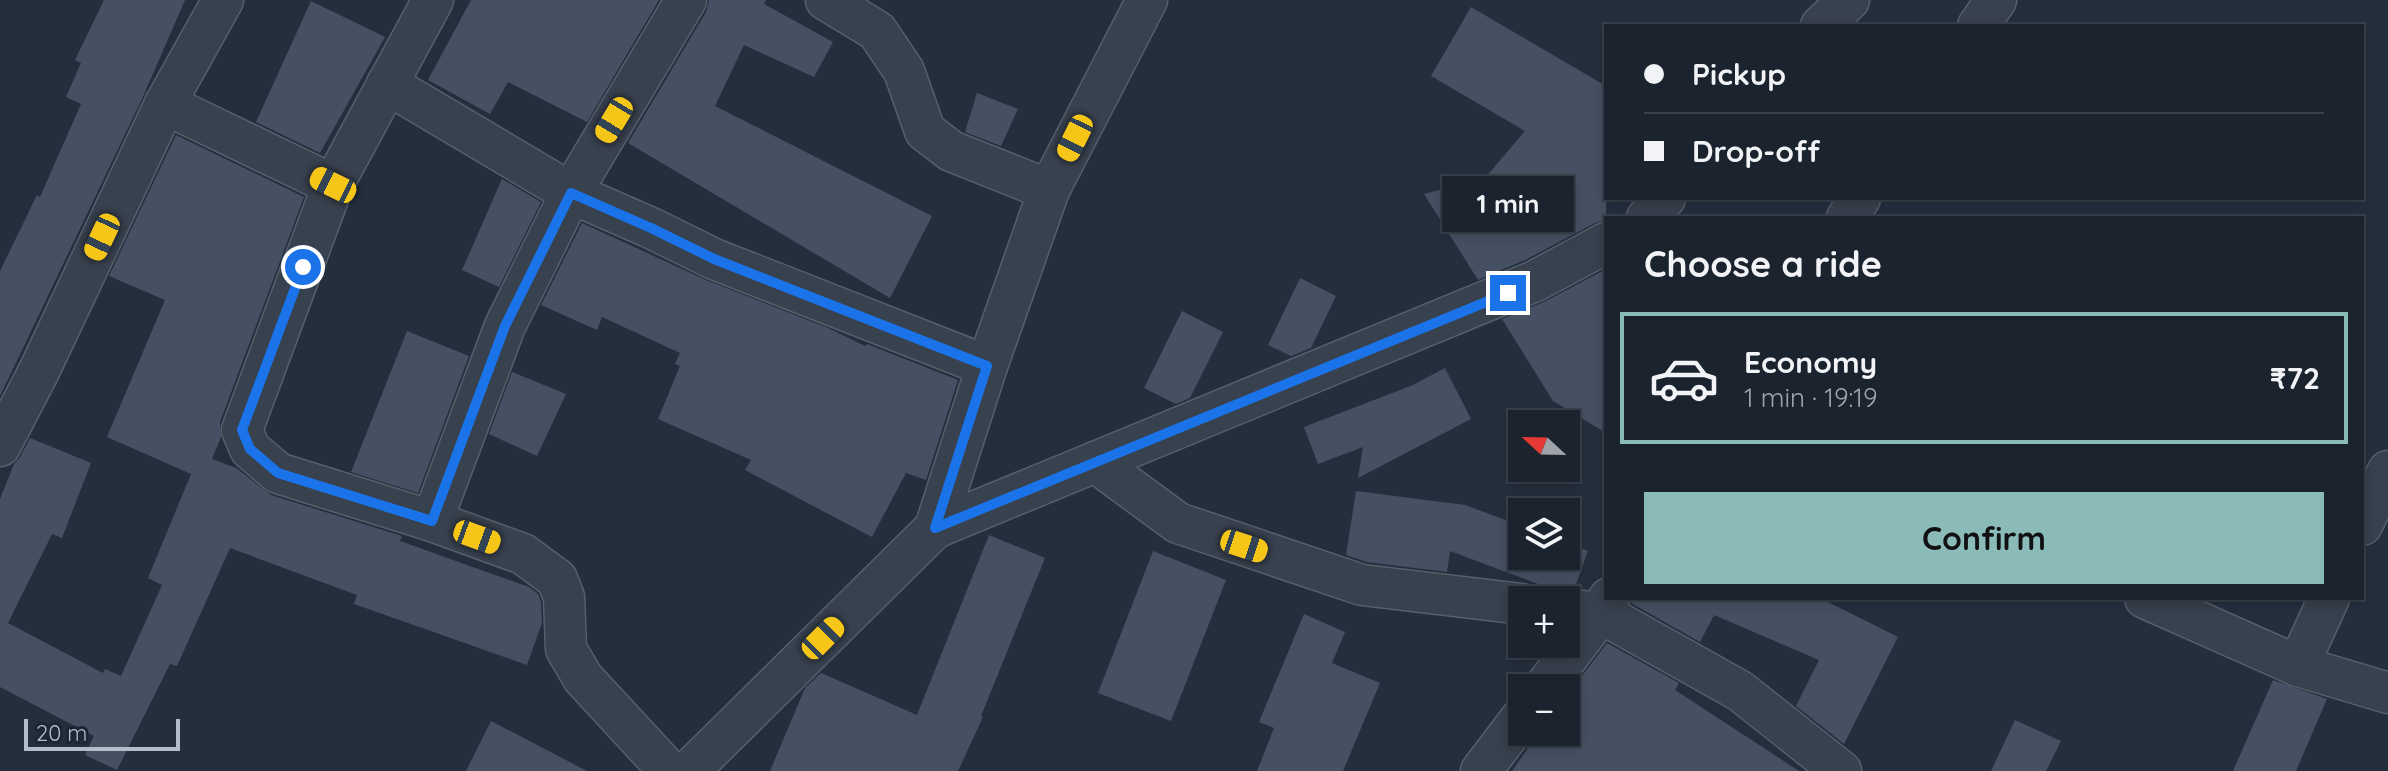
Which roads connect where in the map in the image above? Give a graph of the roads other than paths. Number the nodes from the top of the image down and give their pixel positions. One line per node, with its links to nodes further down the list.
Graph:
1 (223, 0): 11 (street)
2 (433, 0): 10 (street)
3 (686, 0): 14 (street)
4 (826, 0): 13 (street)
5 (1147, 0): 13 (street)
6 (1849, 0): 8 (street)
7 (1996, 0): 9 (street)
8 (1823, 24)
9 (1979, 24)
10 (387, 84): 12 (street); 14 (street)
11 (165, 104): 12 (street); 19 (street)
12 (333, 185): 22 (street)
13 (1049, 190): 18 (street)
14 (571, 193): 18 (street); 22 (street)
15 (1663, 200): 16 (street)
16 (1649, 216)
17 (1604, 244): 20 (street)
18 (987, 366): 24 (street)
19 (0, 446)
20 (1095, 462): 24 (street); 27 (street)
21 (2388, 471): 23 (street)
22 (432, 521): 33 (street)
23 (2364, 521)
24 (935, 528): 34 (street)
25 (2150, 600): 29 (street)
26 (2328, 600): 29 (street)
27 (1508, 602)
28 (1592, 607): 30 (street); 36 (street)
29 (2298, 666): 31 (street)
30 (1552, 674)
31 (2388, 693)
32 (1508, 735): 35 (street)
33 (669, 771)
34 (689, 771)
35 (1481, 771)
36 (1841, 771)

